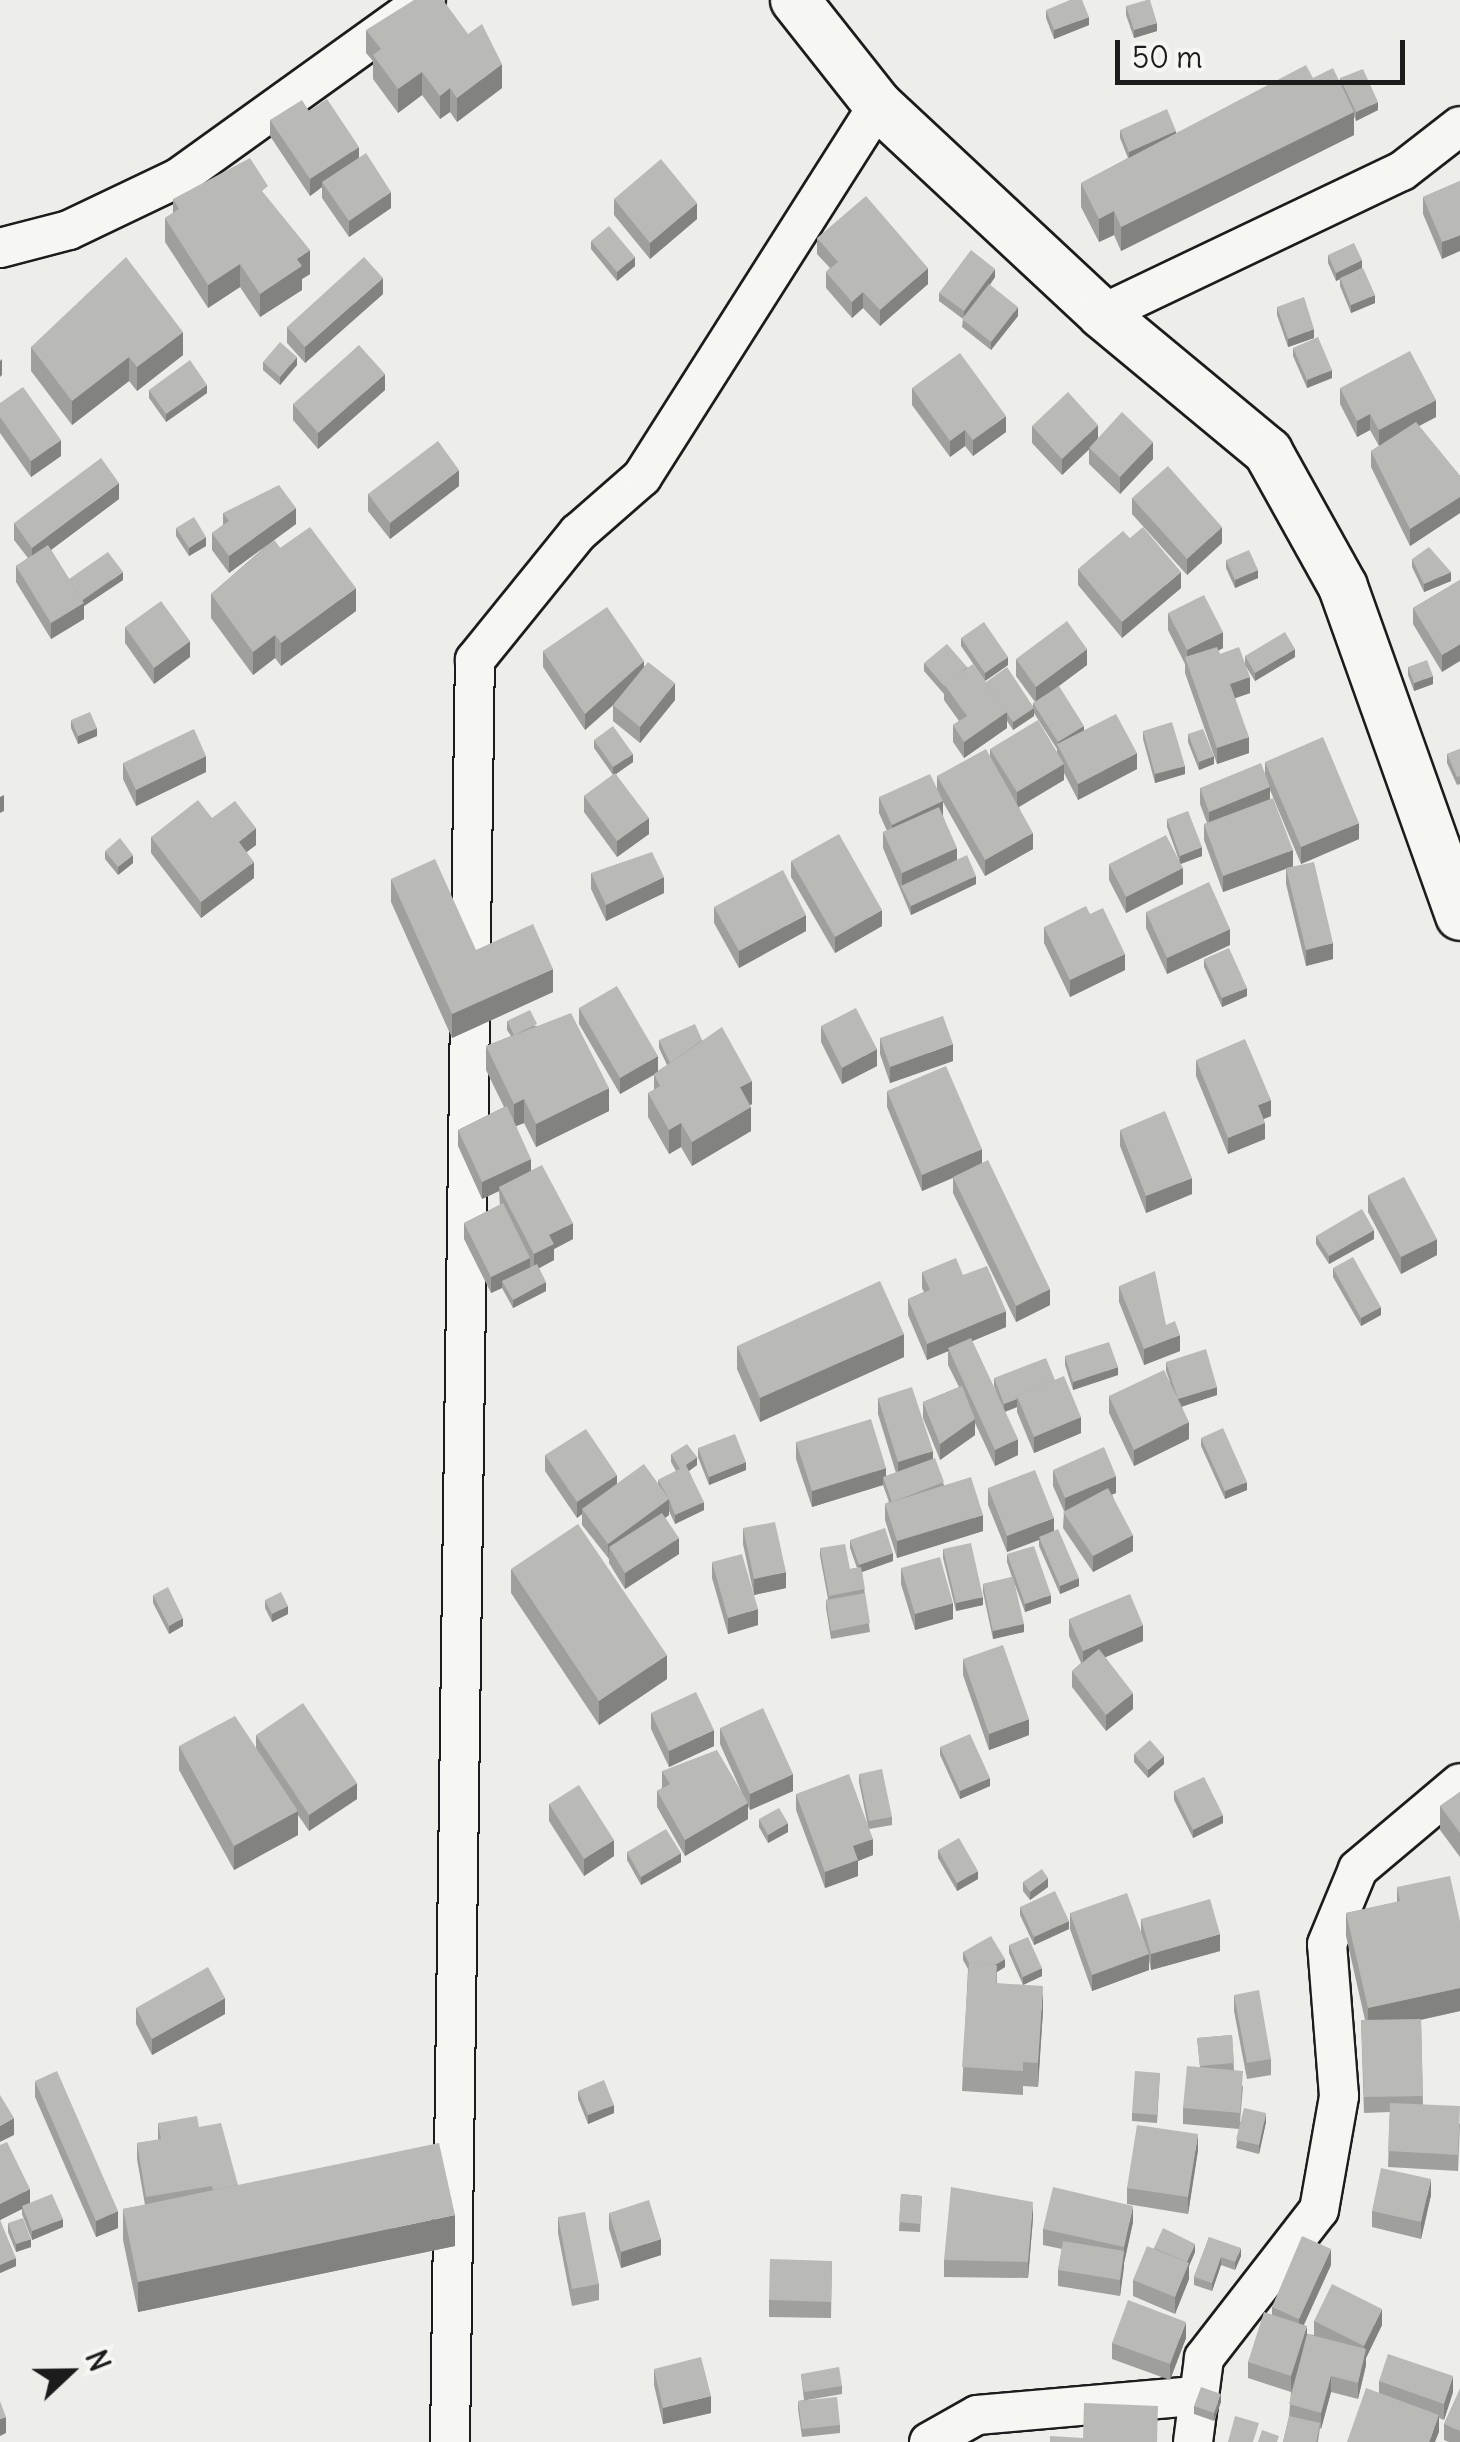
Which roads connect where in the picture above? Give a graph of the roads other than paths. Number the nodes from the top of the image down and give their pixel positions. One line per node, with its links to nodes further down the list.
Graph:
1 (426, 0): 5 (street)
2 (795, 0): 3 (street)
3 (878, 105): 6 (street); 10 (street)
4 (1460, 126): 6 (street)
5 (0, 248)
6 (1102, 314): 7 (street)
7 (1460, 916)
8 (1460, 1783): 9 (street)
9 (1195, 2396): 11 (street); 12 (street)
10 (450, 2442)
11 (929, 2442)
12 (1193, 2442)

